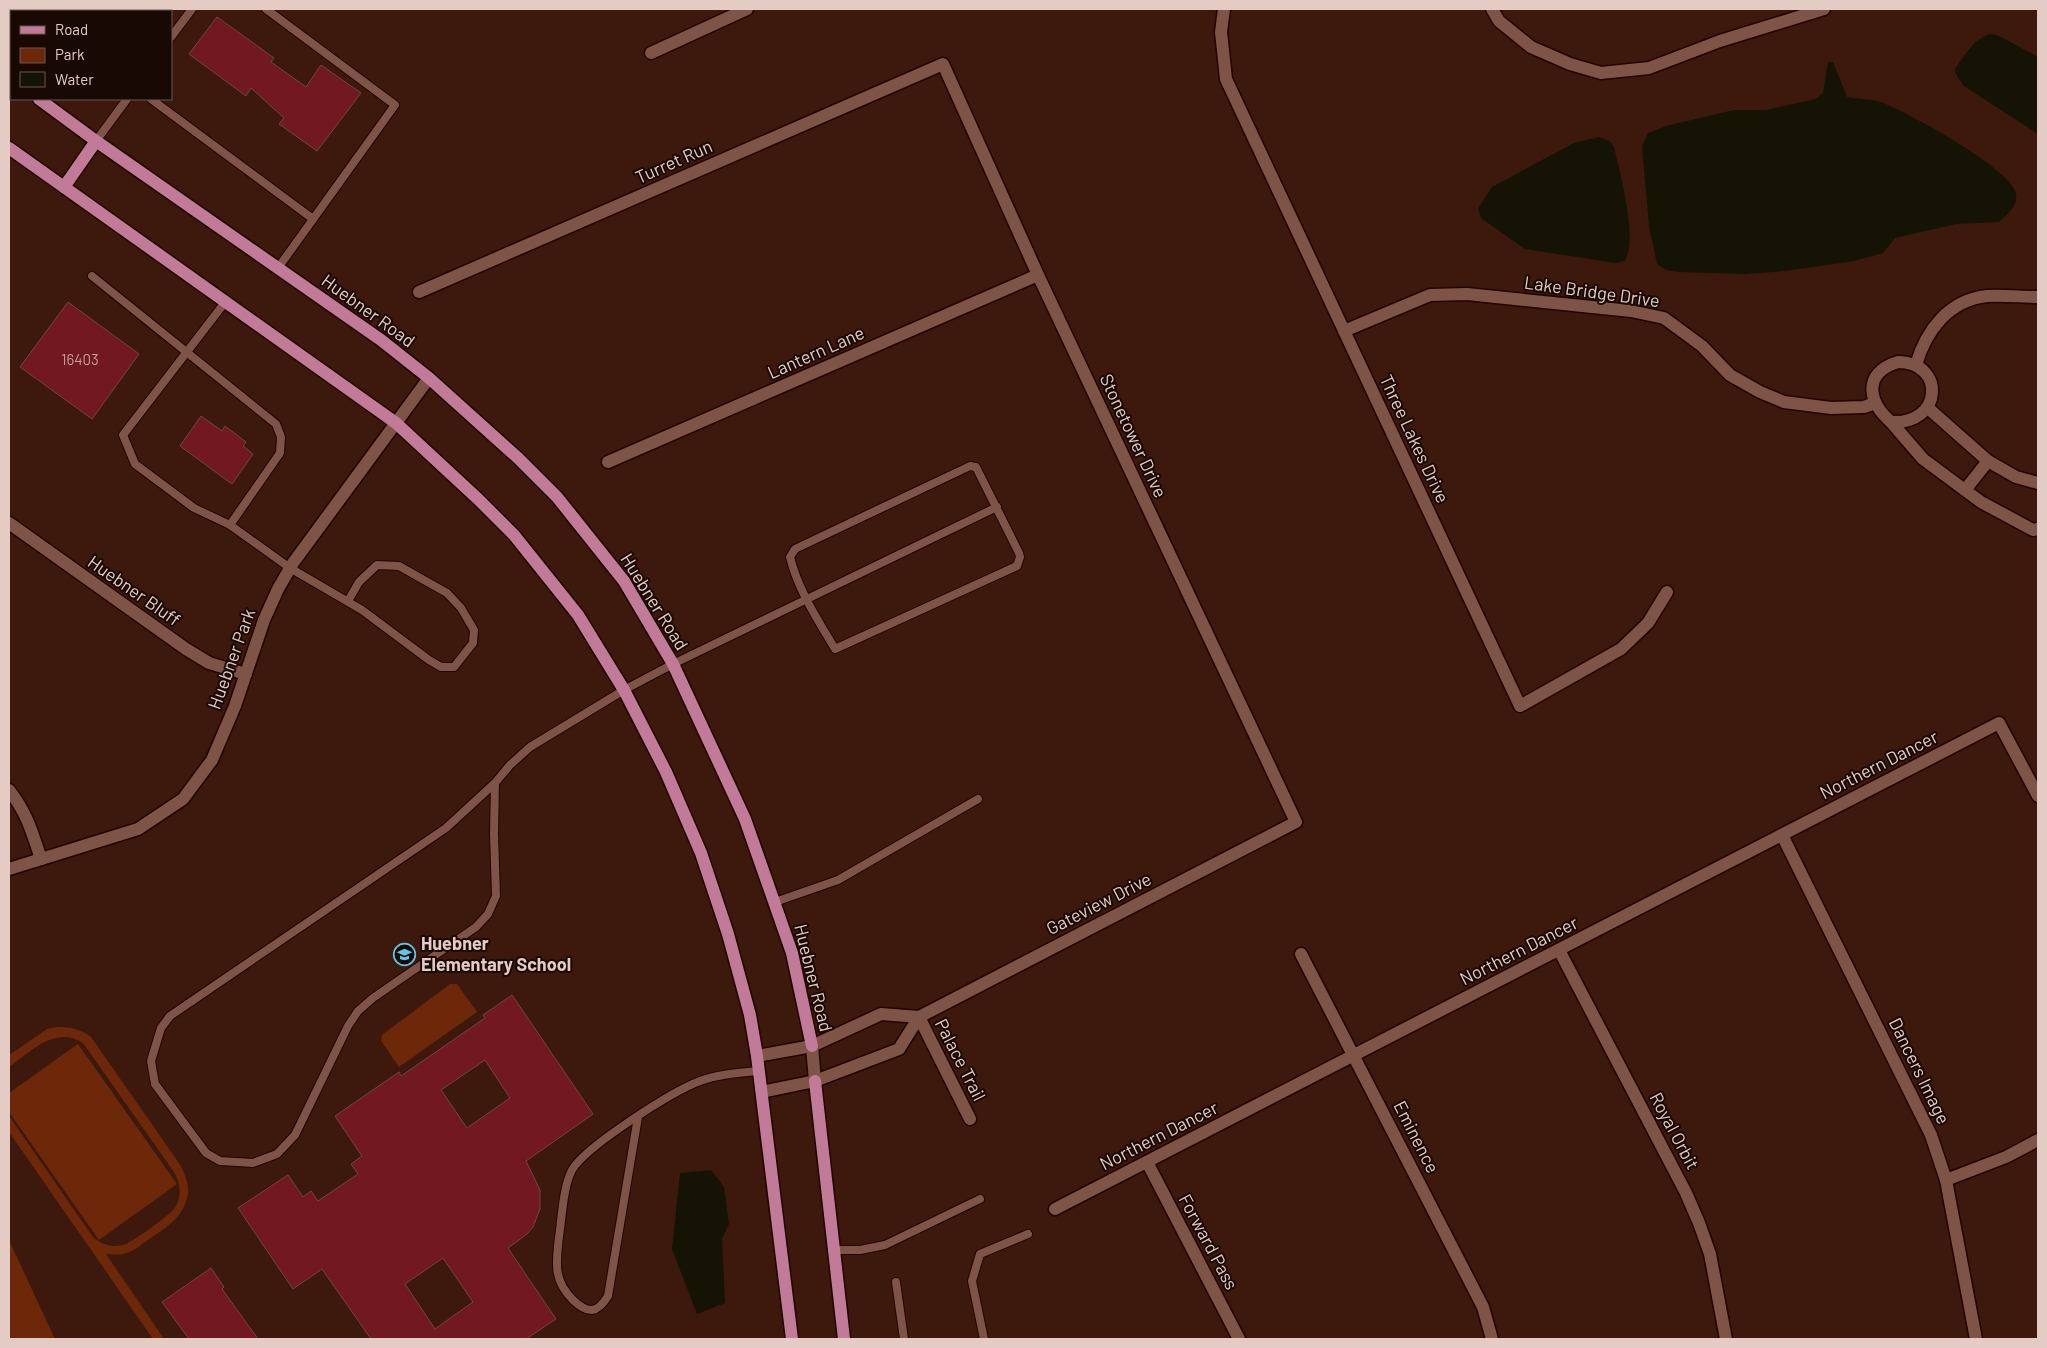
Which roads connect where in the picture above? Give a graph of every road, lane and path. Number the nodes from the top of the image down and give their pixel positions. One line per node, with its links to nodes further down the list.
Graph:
1 (192, 9): 7 (lane)
2 (266, 9): 16 (lane)
3 (747, 9): 8 (street)
4 (1224, 9): 23 (street, Three Lakes Drive)
5 (1492, 9): 6 (street)
6 (1824, 9)
7 (172, 37)
8 (650, 53)
9 (943, 64): 18 (street, Stonetower Drive); 20 (street, Turret Run)
10 (40, 100): 13 (main road, Huebner Road)
11 (126, 100): 13 (lane)
12 (152, 100): 16 (lane)
13 (96, 141): 15 (main road); 17 (main road, Huebner Road)
14 (9, 148): 15 (main road)
15 (64, 186): 22 (main road)
16 (313, 219): 17 (lane)
17 (278, 268): 26 (main road, Huebner Road)
18 (1038, 275): 32 (street, Lantern Lane); 50 (street, Stonetower Drive)
19 (92, 276): 24 (lane)
20 (419, 292)
21 (2038, 297): 25 (street)
22 (226, 301): 24 (lane); 30 (main road)
23 (1344, 331): 27 (street, Lake Bridge Drive); 40 (street, Three Lakes Drive)
24 (186, 353): 37 (lane); 37 (lane)
25 (1916, 365): 27 (street); 28 (street)
26 (429, 378): 30 (street, Huebner Park); 43 (main road, Huebner Road)
27 (1875, 403): 29 (street)
28 (1928, 408): 29 (street); 31 (street)
29 (1891, 422): 34 (street)
30 (396, 423): 39 (street, Huebner Park); 45 (main road)
31 (1988, 460): 33 (street); 34 (street)
32 (608, 462)
33 (2038, 483)
34 (1965, 490): 38 (street)
35 (997, 508): 41 (lane); 41 (lane); 41 (lane)
36 (9, 523): 44 (street, Huebner Bluff)
37 (230, 525): 39 (lane)
38 (2038, 529)
39 (290, 568): 42 (lane); 44 (street, Huebner Park)
40 (1667, 592)
41 (807, 599): 43 (lane)
42 (348, 601): 42 (lane)
43 (673, 664): 45 (lane); 54 (main road, Huebner Road)
44 (246, 674): 52 (street, Huebner Park)
45 (624, 690): 46 (lane); 60 (main road)
46 (495, 783): 46 (lane)
47 (9, 790): 52 (street)
48 (2038, 796): 51 (street, Northern Dancer)
49 (978, 799): 54 (lane)
50 (1296, 822): 57 (street, Gateview Drive)
51 (1782, 835): 55 (street, Northern Dancer); 68 (street, Dancers Image)
52 (41, 859): 53 (street, Huebner Park)
53 (9, 869)
54 (775, 902): 58 (main road, Huebner Road)
55 (1560, 950): 59 (street, Northern Dancer); 80 (street, Royal Orbit)
56 (1301, 954): 59 (street, Eminence)
57 (919, 1017): 58 (street); 62 (street); 65 (street, Palace Trail)
58 (812, 1046): 60 (street); 62 (street, Huebner Road)
59 (1354, 1055): 67 (street, Northern Dancer); 79 (street, Eminence)
60 (757, 1056): 61 (main road)
61 (759, 1071): 63 (main road); 64 (lane)
62 (815, 1081): 63 (street); 72 (main road, Huebner Road)
63 (762, 1092): 74 (main road)
64 (638, 1117): 64 (lane)
65 (970, 1118)
66 (2038, 1140): 68 (street)
67 (1146, 1162): 70 (street, Northern Dancer); 78 (street, Forward Pass)
68 (1946, 1180): 81 (street, Dancers Image)
69 (980, 1199): 72 (lane)
70 (1054, 1209)
71 (1028, 1234): 77 (lane)
72 (833, 1250): 75 (main road, Huebner Road)
73 (896, 1282): 76 (lane)
74 (792, 1339)
75 (844, 1339)
76 (904, 1339)
77 (984, 1339)
78 (1239, 1339)
79 (1492, 1339)
80 (1726, 1339)
81 (1976, 1339)

